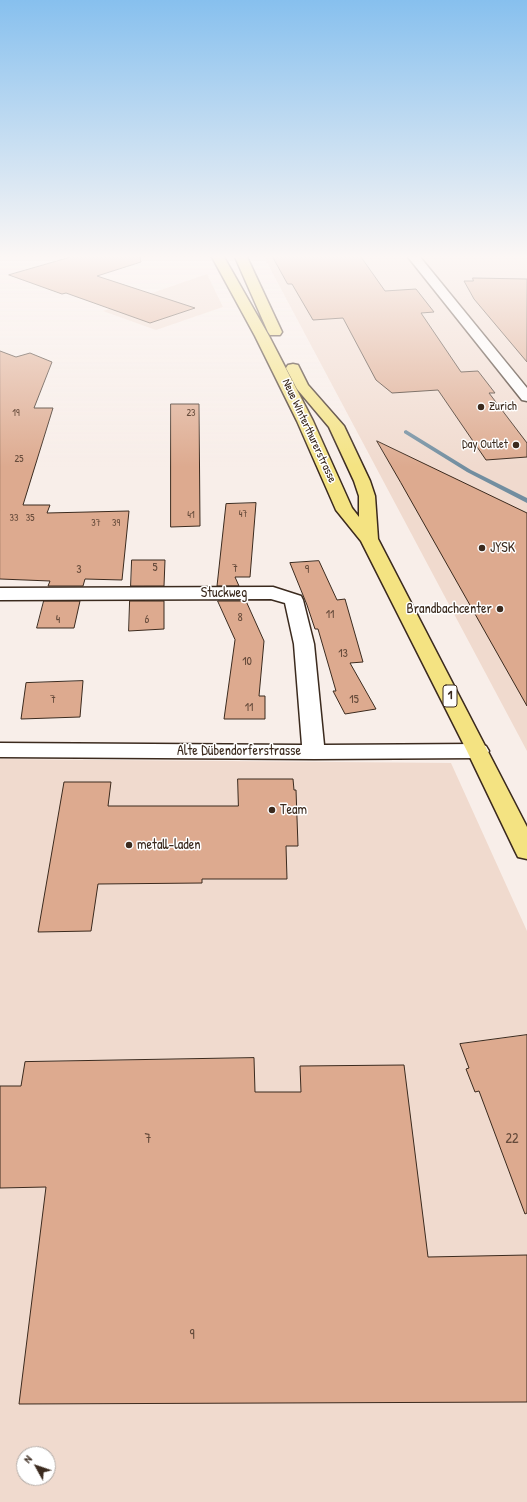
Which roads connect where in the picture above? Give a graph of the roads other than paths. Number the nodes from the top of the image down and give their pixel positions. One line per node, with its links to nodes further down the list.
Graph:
1 (257, 327): 5 (main road, Neue Winterthurerstrasse / 1)
2 (273, 327): 5 (main road, Neue Winterthurerstrasse / 1)
3 (471, 327): 4 (street)
4 (527, 397)
5 (369, 539): 8 (main road, Neue Winterthurerstrasse / 1)
6 (0, 594): 9 (street, Stuckweg)
7 (0, 750): 9 (street, Alte Dübendorferstrasse)
8 (478, 750): 9 (street, Alte Dübendorferstrasse); 10 (main road, Neue Winterthurerstrasse / 1)
9 (314, 752)
10 (527, 851)

